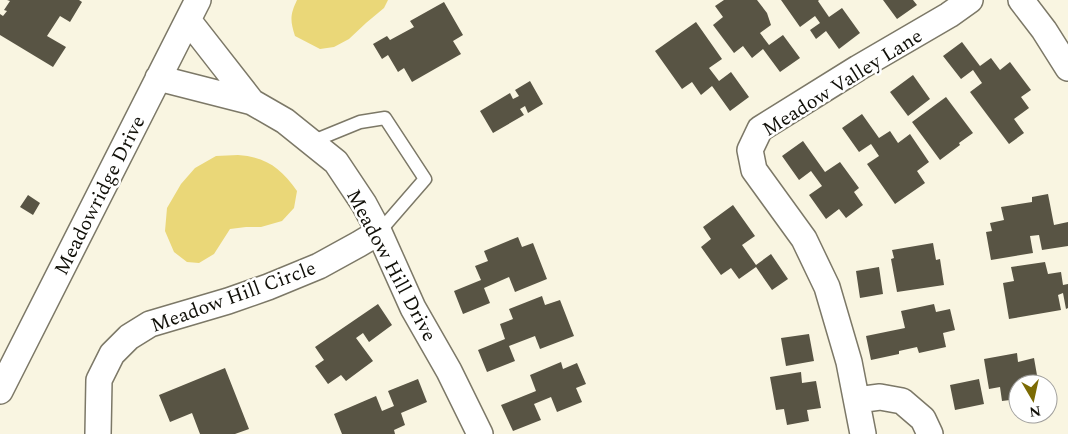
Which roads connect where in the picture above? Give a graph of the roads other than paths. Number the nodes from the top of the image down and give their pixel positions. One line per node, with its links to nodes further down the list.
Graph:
1 (970, 0): 10 (street, Meadow Valley Lane)
2 (1021, 0): 4 (street)
3 (193, 10): 5 (street, Meadowridge Drive); 6 (street, Meadow Hill Drive)
4 (1068, 68)
5 (158, 78): 6 (street, Meadow Hill Drive); 9 (street, Meadowridge Drive)
6 (252, 102): 7 (street, Meadow Hill Drive)
7 (311, 142): 8 (street, Meadow Hill Drive); 8 (lane)
8 (379, 232): 11 (street, Meadow Hill Circle); 12 (street, Meadow Hill Drive)
9 (0, 391)
10 (856, 400): 13 (street, Meadow Valley Lane); 14 (street)
11 (98, 434)
12 (480, 434)
13 (863, 434)
14 (930, 434)

